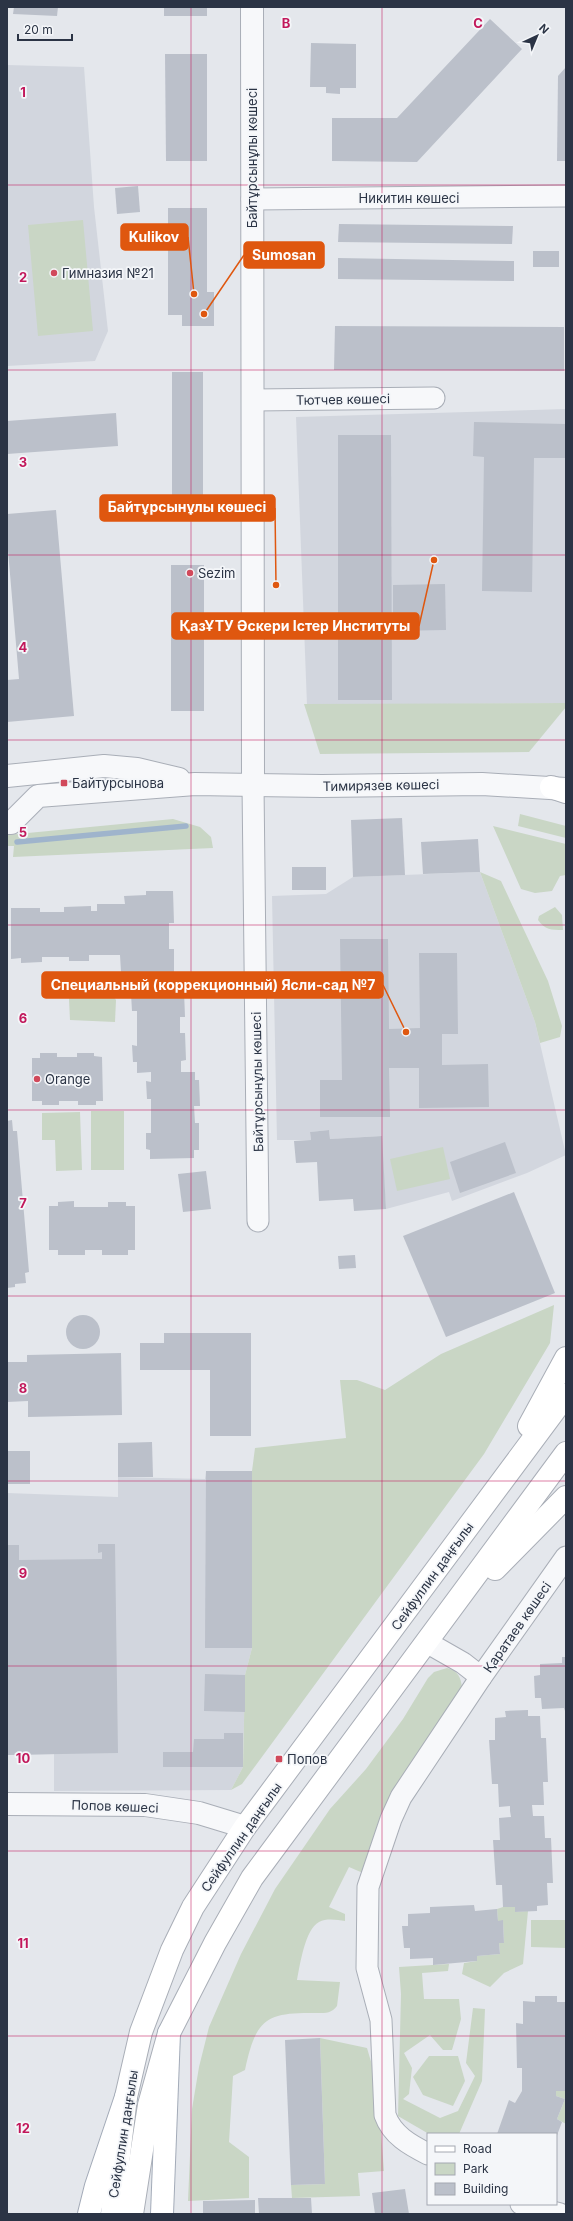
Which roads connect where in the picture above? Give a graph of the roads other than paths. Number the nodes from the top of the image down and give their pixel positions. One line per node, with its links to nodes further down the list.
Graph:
1 (252, 7): 3 (street, Байтұрсынұлы көшесі)
2 (566, 196): 3 (street, Никитин көшесі)
3 (252, 199): 5 (street, Байтұрсынұлы көшесі)
4 (434, 398): 5 (street, Тютчев көшесі)
5 (253, 400): 8 (street, Байтұрсынұлы көшесі)
6 (7, 776): 7 (street, Тимирязев көшесі)
7 (195, 784): 8 (street, Тимирязев көшесі); 10 (street, Тимирязев көшесі)
8 (253, 785): 9 (street, Тимирязев көшесі); 11 (street, Байтұрсынұлы көшесі)
9 (562, 788)
10 (7, 823)
11 (258, 1221)
12 (566, 1358): 15 (main road)
13 (566, 1395): 15 (main road, Сейфуллин даңғылы)
14 (566, 1453): 18 (main road, Сейфуллин даңғылы)
15 (490, 1496): 22 (main road, Сейфуллин даңғылы)
16 (566, 1497): 18 (main road)
17 (566, 1557): 20 (street, Қаратаев көшесі)
18 (442, 1623): 19 (main road, Сейфуллин даңғылы)
19 (428, 1643): 20 (street, Қаратаев көшесі); 23 (main road, Сейфуллин даңғылы)
20 (481, 1677): 25 (street)
21 (7, 1804): 22 (street, Попов көшесі)
22 (245, 1827): 24 (main road, Сейфуллин даңғылы)
23 (169, 2033): 29 (main road, Сейфуллин даңғылы); 30 (main road)
24 (126, 2097): 27 (main road); 28 (main road, Сейфуллин даңғылы)
25 (427, 2153)
26 (525, 2205): 31 (street)
27 (89, 2214)
28 (112, 2214)
29 (132, 2214)
30 (162, 2214)
31 (560, 2214)

